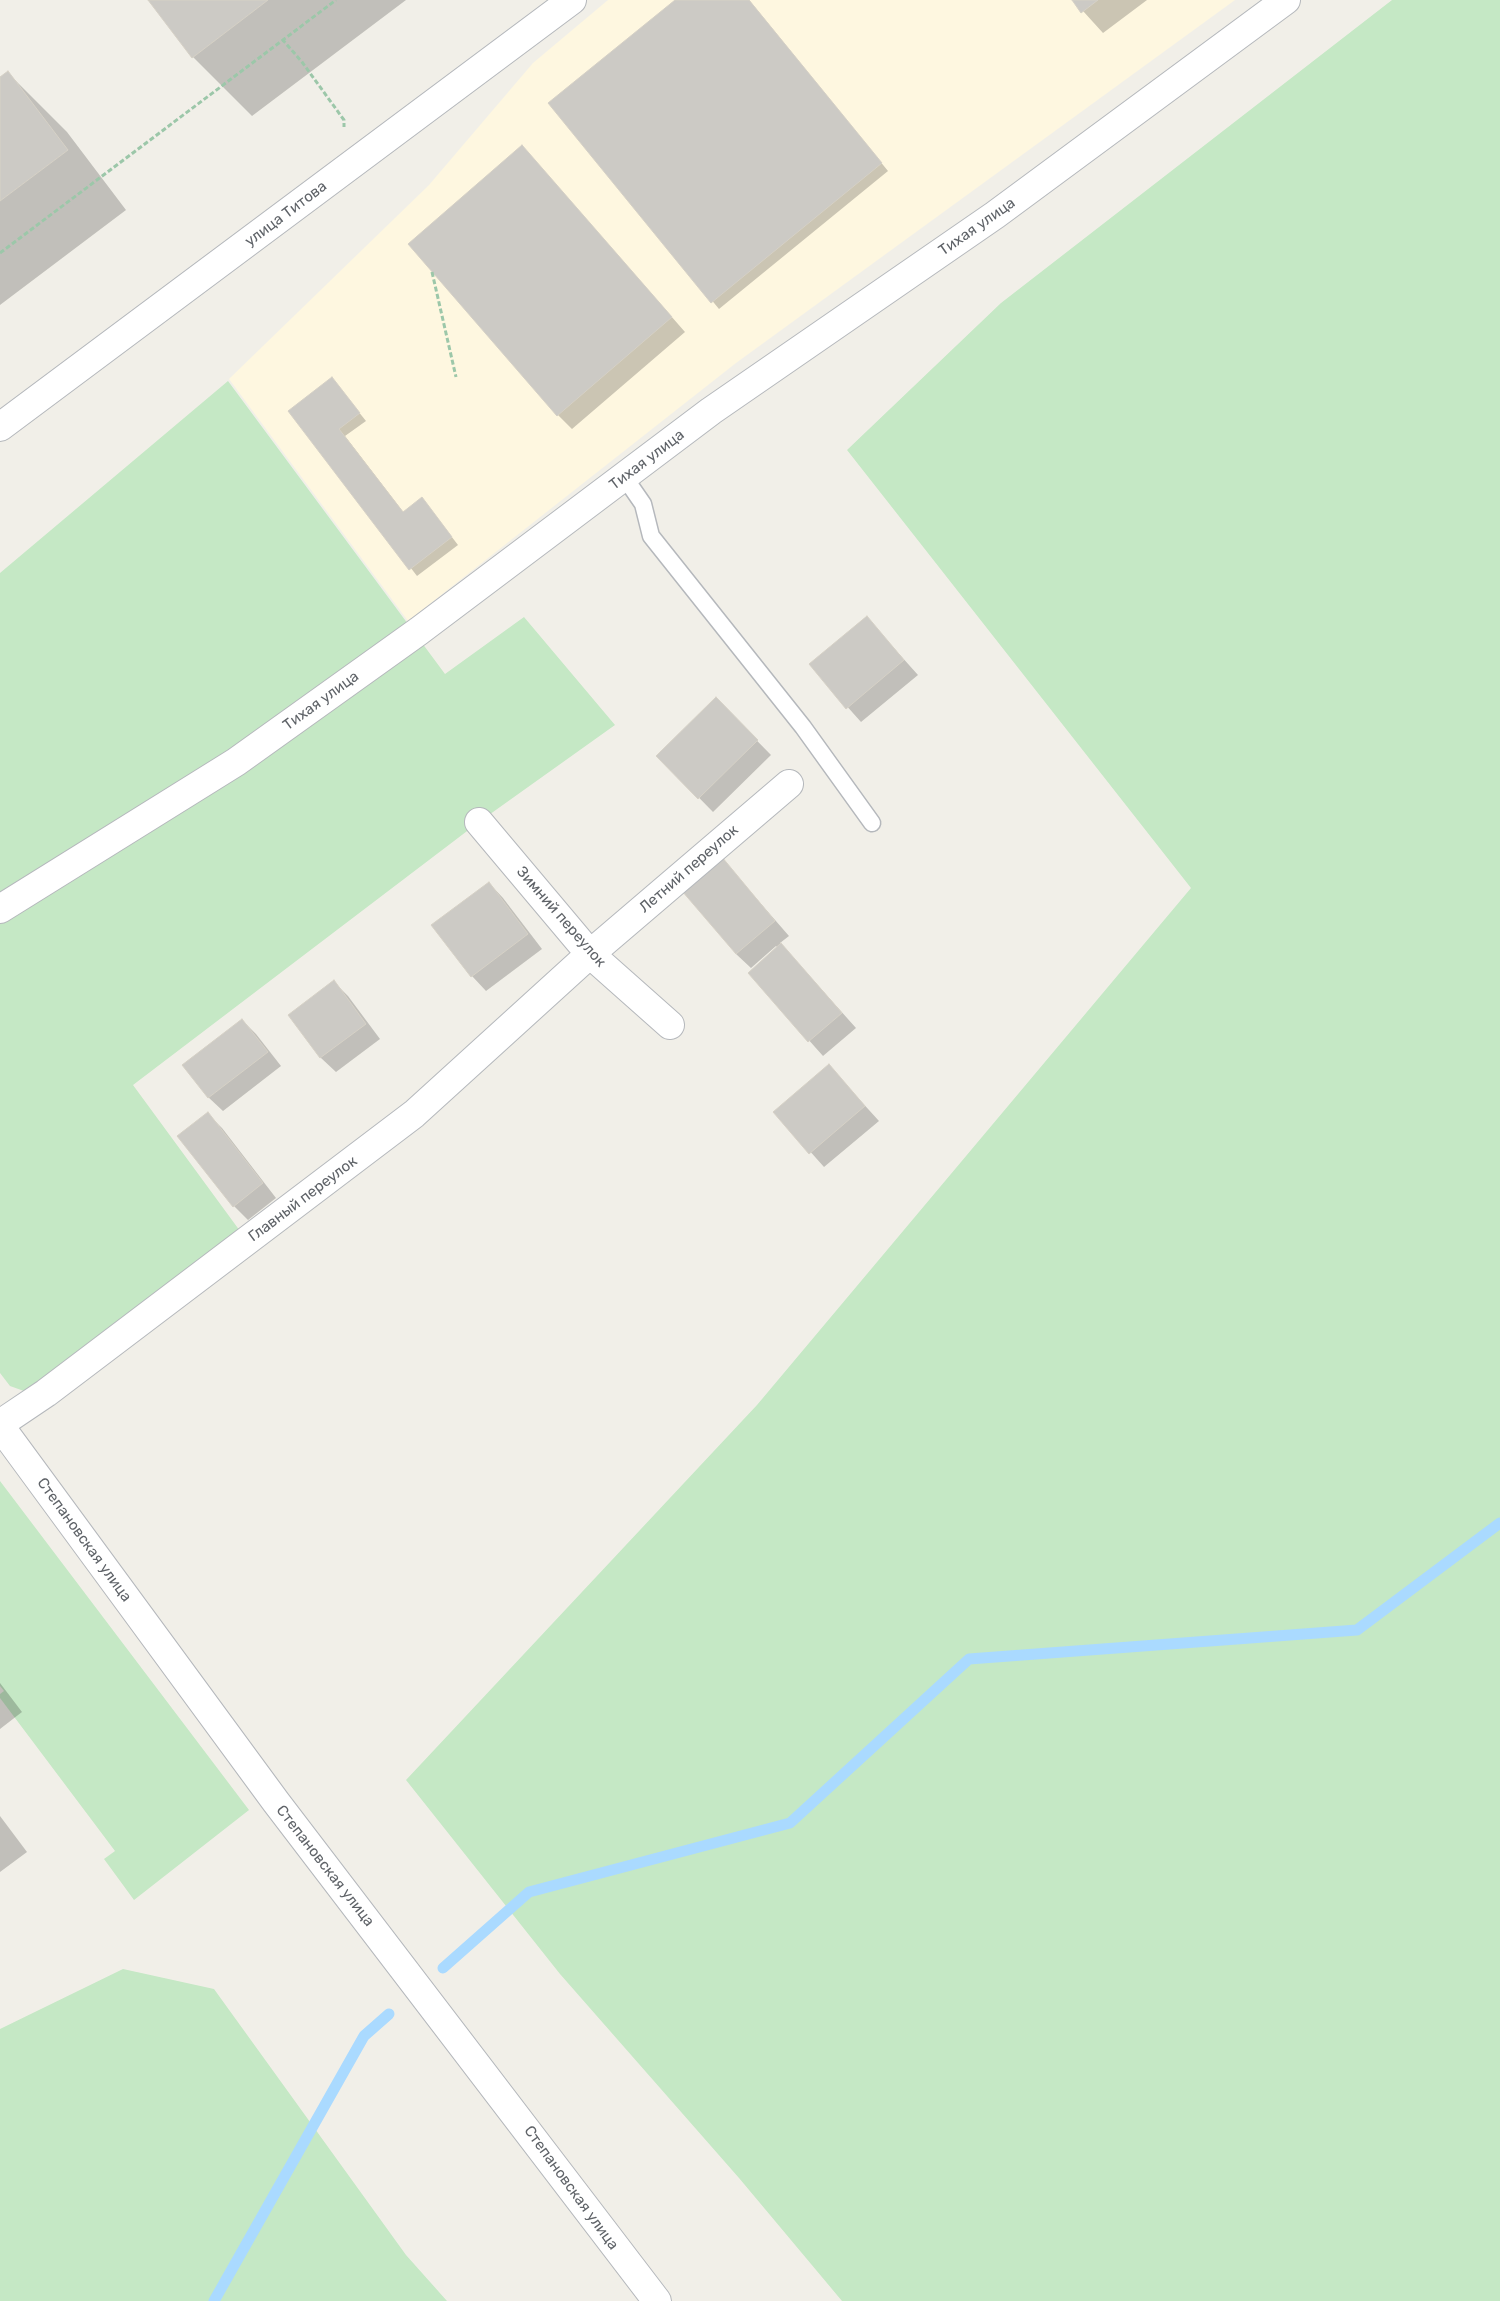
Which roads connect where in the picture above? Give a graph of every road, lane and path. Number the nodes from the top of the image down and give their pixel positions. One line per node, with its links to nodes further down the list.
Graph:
1 (336, 0): 4 (path)
2 (572, 0): 5 (street, улица Титова)
3 (1286, 0): 10 (street, Тихая улица)
4 (282, 39): 5 (path); 6 (path)
5 (344, 170): 9 (street, улица Титова)
6 (0, 253)
7 (432, 272): 8 (path)
8 (456, 377)
9 (0, 427)
10 (625, 478): 13 (lane); 14 (street, Тихая улица)
11 (789, 784): 15 (street, Летний переулок)
12 (479, 822): 15 (street, Зимний переулок)
13 (872, 824)
14 (0, 909)
15 (590, 954): 16 (street, Зимний переулок); 17 (street, Главный переулок)
16 (670, 1025)
17 (0, 1425): 18 (street, Степановская улица)
18 (657, 2301)

